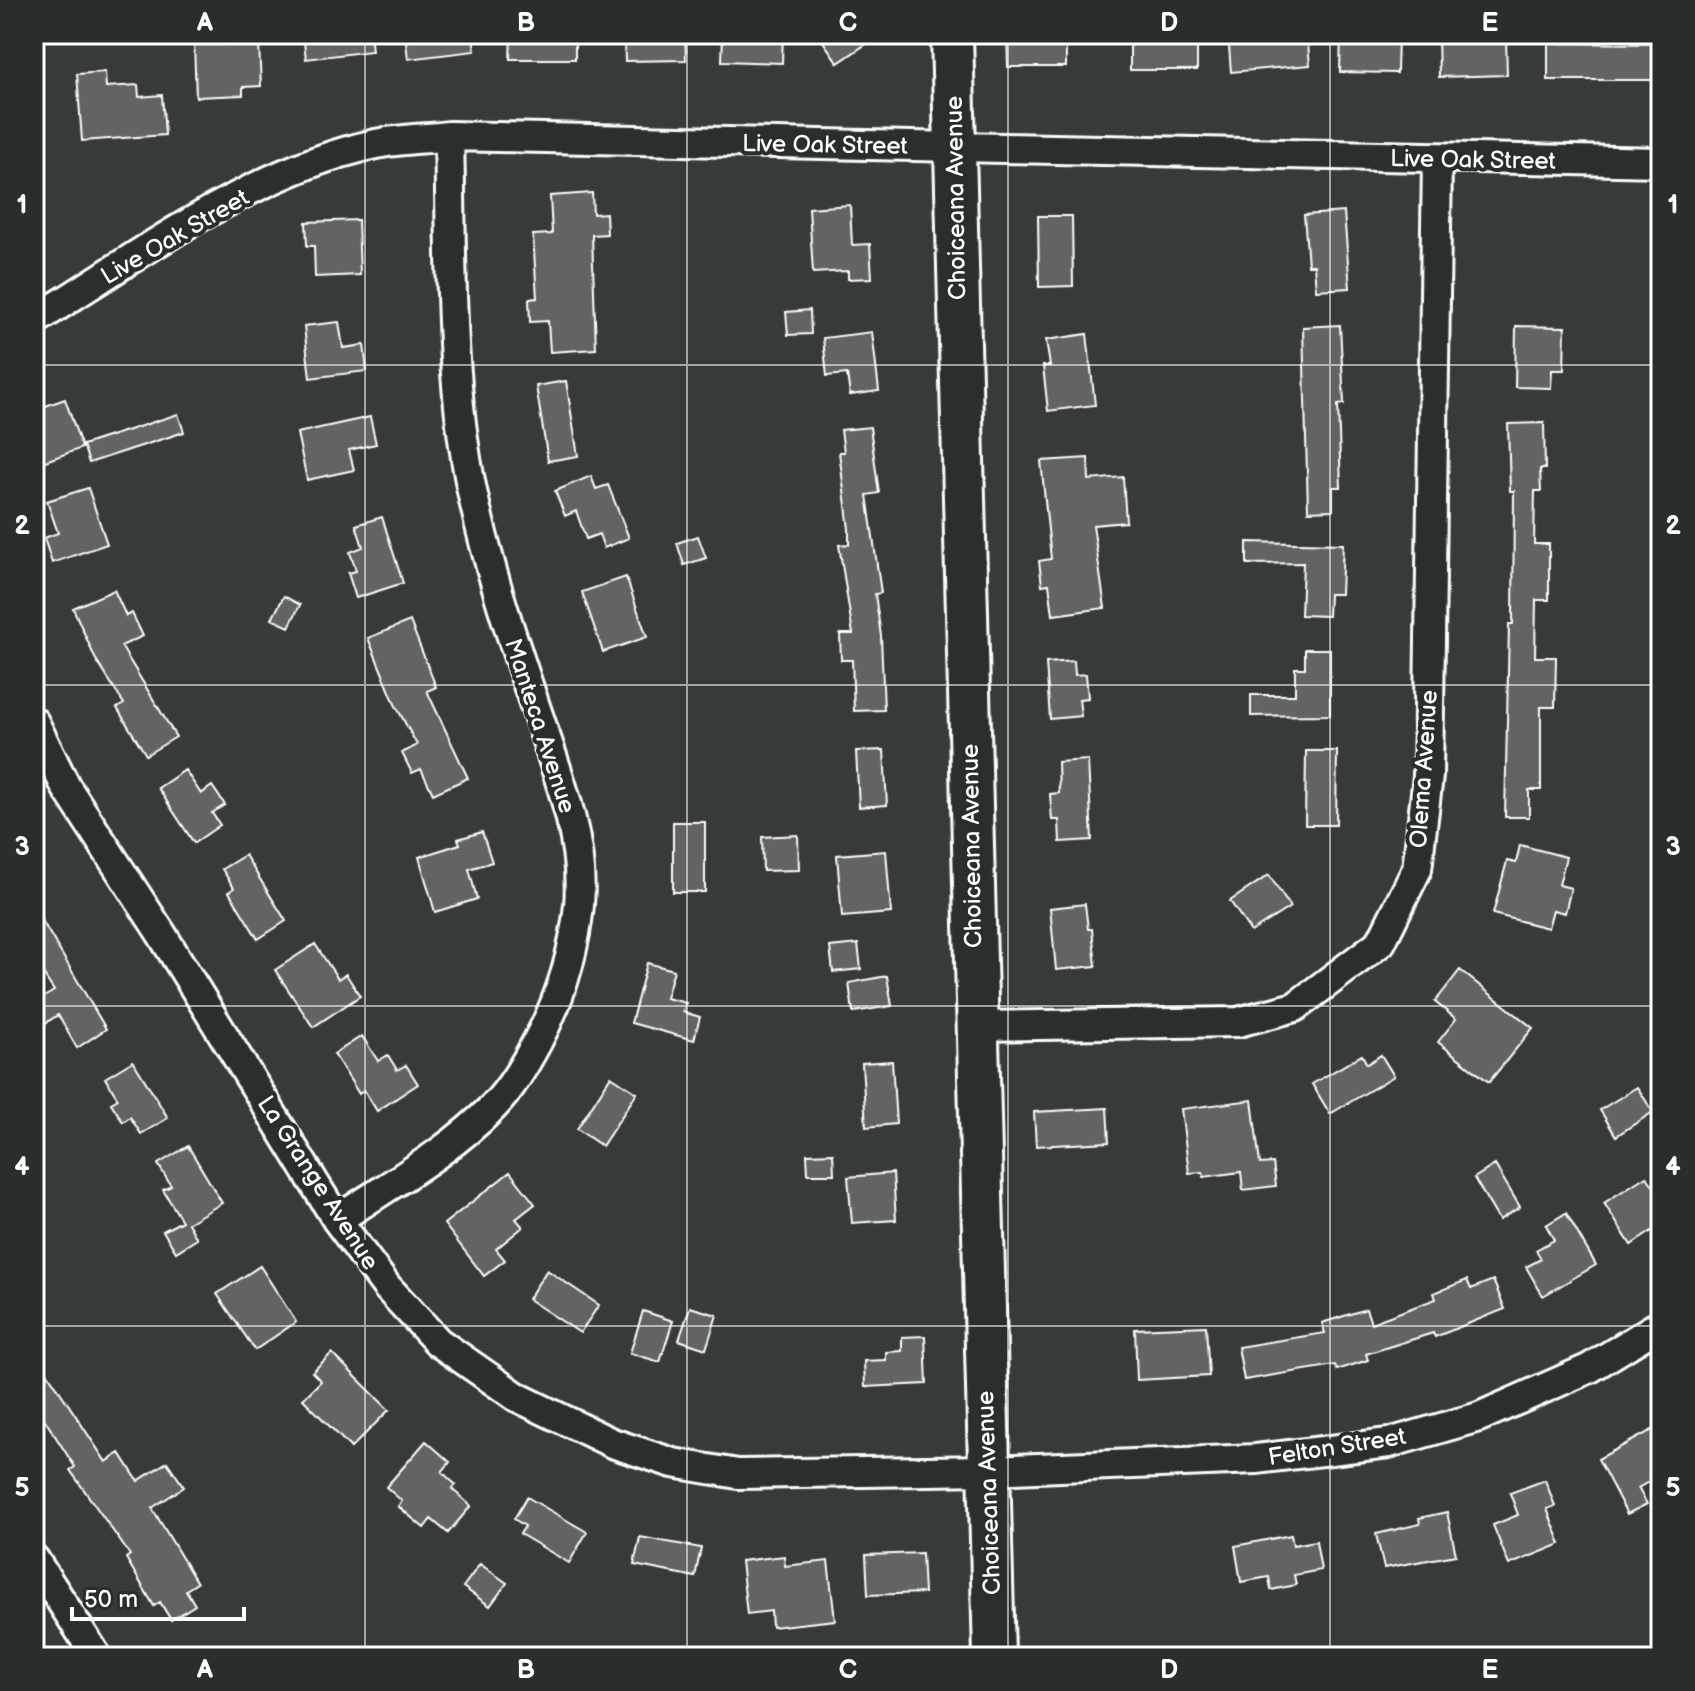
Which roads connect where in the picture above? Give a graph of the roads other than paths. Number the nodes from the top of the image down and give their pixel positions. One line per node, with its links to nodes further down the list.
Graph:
1 (952, 34): 3 (street, Choiceana Avenue)
2 (449, 136): 3 (street, Live Oak Street); 6 (street, Live Oak Street); 9 (street, Manteca Avenue)
3 (955, 147): 4 (street, Live Oak Street); 8 (street, Choiceana Avenue)
4 (1437, 160): 5 (street, Live Oak Street); 8 (street, Olema Avenue)
5 (1661, 162)
6 (34, 321)
7 (34, 722): 9 (street, La Grange Avenue)
8 (976, 1026): 11 (street, Choiceana Avenue)
9 (337, 1220): 11 (street, La Grange Avenue)
10 (1661, 1324): 11 (street, Felton Street)
11 (989, 1470): 14 (street, Choiceana Avenue)
12 (34, 1559): 13 (street)
13 (97, 1657)
14 (994, 1657)

